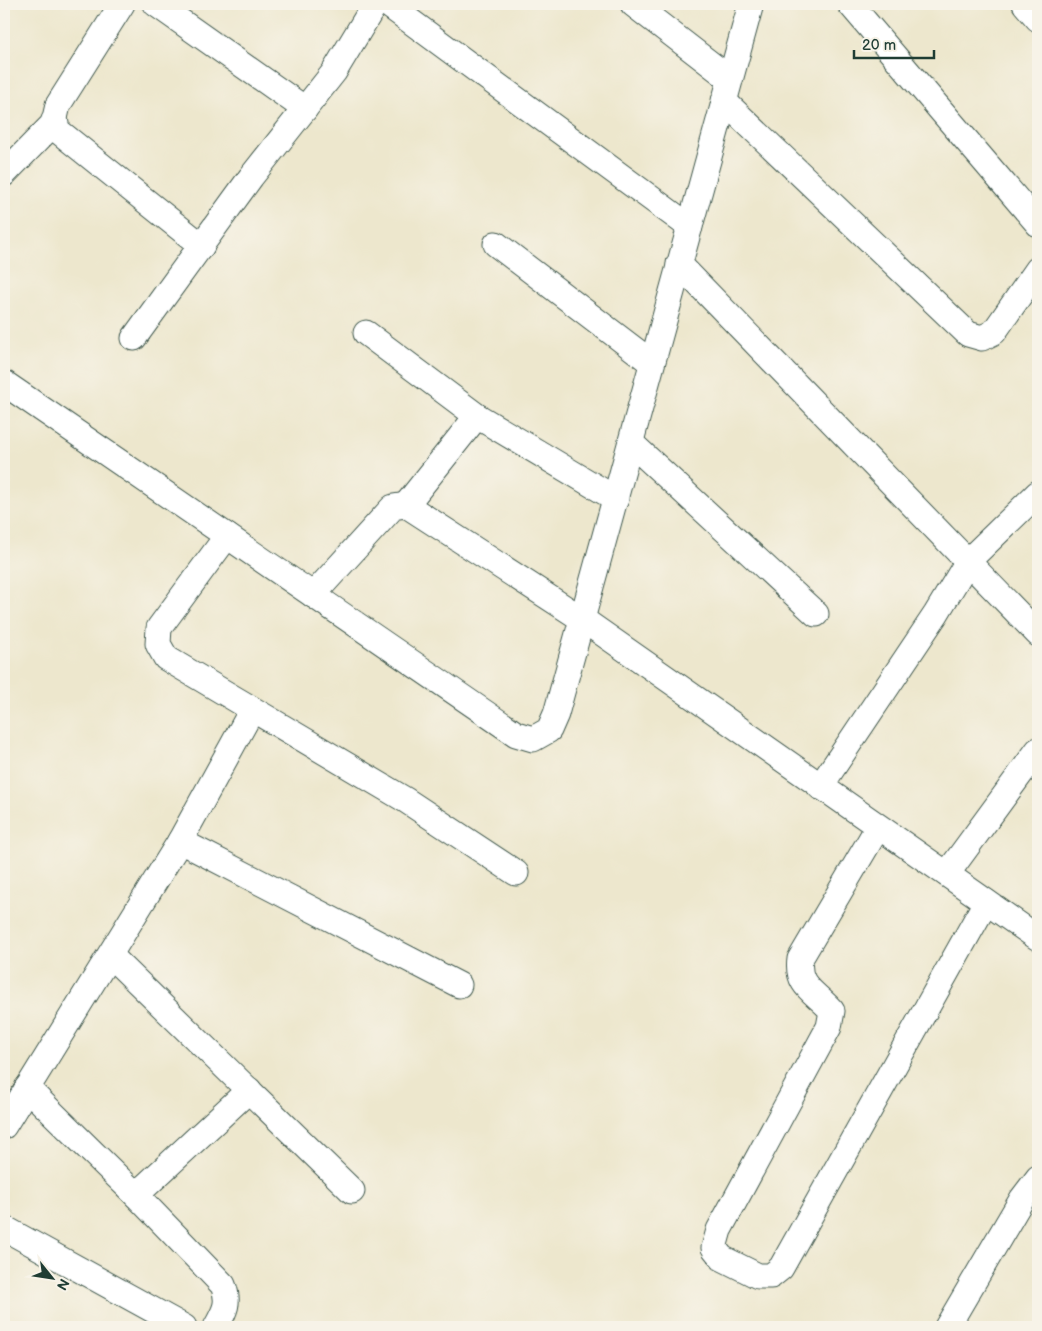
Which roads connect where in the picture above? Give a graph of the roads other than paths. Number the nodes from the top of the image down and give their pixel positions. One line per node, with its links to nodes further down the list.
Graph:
1 (122, 4): 12 (street)
2 (156, 4): 11 (street)
3 (375, 4): 11 (street)
4 (387, 4): 15 (street)
5 (633, 4): 10 (street)
6 (751, 4): 10 (street)
7 (850, 4): 14 (street)
8 (1025, 4): 9 (street)
9 (1038, 19)
10 (727, 90): 15 (street); 19 (street)
11 (305, 110): 17 (street)
12 (55, 118): 13 (street); 17 (street)
13 (4, 174)
14 (1038, 224)
15 (690, 227): 18 (street)
16 (496, 244): 22 (street)
17 (202, 246): 21 (street)
18 (679, 264): 22 (street); 30 (street)
19 (1038, 269)
20 (366, 333): 24 (street)
21 (134, 338)
22 (652, 363): 25 (street)
23 (4, 383): 29 (street)
24 (477, 416): 27 (street); 28 (street)
25 (631, 443): 27 (street); 32 (street)
26 (1038, 494): 30 (street)
27 (616, 499): 33 (street)
28 (406, 505): 31 (street); 33 (street)
29 (227, 536): 31 (street); 35 (street)
30 (968, 561): 34 (street); 37 (street)
31 (313, 595): 33 (street)
32 (816, 614)
33 (582, 619): 37 (street)
34 (1038, 634)
35 (252, 710): 39 (street); 40 (street)
36 (1035, 763): 41 (street)
37 (820, 787): 38 (street)
38 (878, 827): 41 (street); 42 (street)
39 (180, 841): 44 (street); 45 (street)
40 (516, 873)
41 (946, 874): 42 (street)
42 (986, 902): 43 (street)
43 (1038, 938)
44 (111, 956): 46 (street); 47 (street)
45 (460, 985)
46 (27, 1088): 48 (street); 51 (street)
47 (249, 1090): 50 (street); 51 (street)
48 (4, 1126)
49 (1038, 1178): 55 (street)
50 (352, 1191)
51 (136, 1195): 54 (street)
52 (4, 1228): 53 (street)
53 (184, 1327)
54 (216, 1327)
55 (947, 1327)

